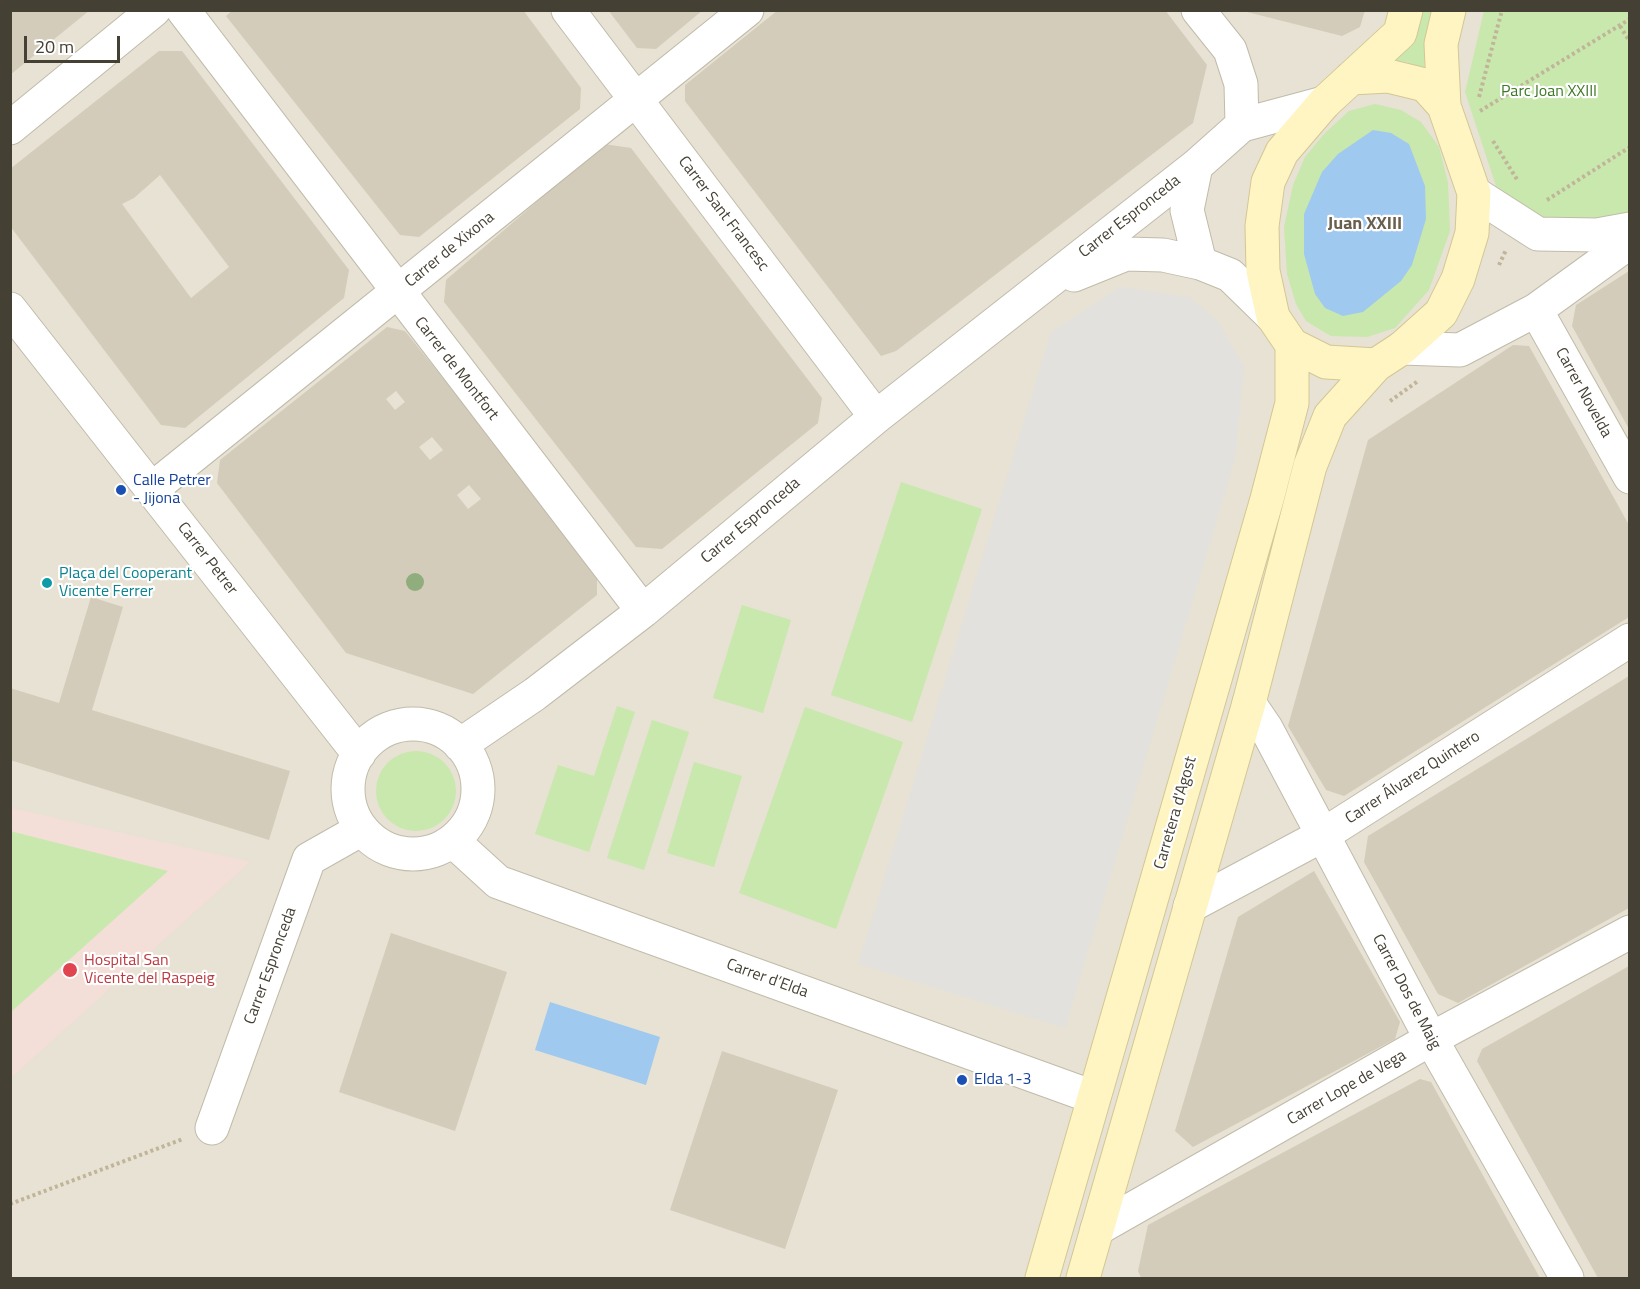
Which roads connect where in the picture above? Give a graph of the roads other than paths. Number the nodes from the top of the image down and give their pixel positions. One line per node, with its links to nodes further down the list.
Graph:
1 (154, 10): 13 (street)
2 (183, 10): 20 (street, Carrer de Montfort)
3 (568, 10): 9 (street, Carrer Sant Francesc)
4 (747, 10): 9 (street, Carrer de Xixona)
5 (1198, 10): 12 (street)
6 (1406, 10): 8 (main road)
7 (1449, 10): 11 (main road)
8 (1351, 78): 10 (main road); 11 (main road)
9 (636, 99): 20 (street, Carrer de Xixona); 26 (street, Carrer Sant Francesc)
10 (1324, 103): 12 (street, Carrer Espronceda); 23 (main road)
11 (1444, 106): 15 (main road)
12 (1242, 125): 14 (street, Carrer Espronceda)
13 (10, 128)
14 (1196, 166): 18 (street, Carrer Espronceda); 19 (street, Carrer Espronceda)
15 (1474, 193): 16 (street); 25 (main road)
16 (1629, 229)
17 (1629, 242): 22 (street)
18 (1200, 263): 19 (street, Carrer Espronceda); 23 (street, Carrer Espronceda)
19 (1036, 291): 26 (street, Carrer Espronceda)
20 (397, 293): 28 (street, Carrer de Xixona); 29 (street, Carrer de Montfort)
21 (10, 309): 28 (street, Carrer Petrer)
22 (1536, 310): 25 (street); 27 (street, Carrer Novelda)
23 (1273, 317): 24 (main road)
24 (1292, 345): 25 (main road); 40 (main road, Carretera d'Agost)
25 (1389, 357): 31 (main road)
26 (876, 417): 29 (street, Carrer Espronceda)
27 (1629, 477)
28 (152, 489): 33 (street, Carrer Petrer)
29 (643, 611): 32 (street, Carrer Espronceda)
30 (1629, 640): 35 (street, Carrer Álvarez Quintero)
31 (1249, 703): 35 (street, Carrer Dos de Maig); 37 (main road)
32 (460, 745): 33 (street); 36 (street)
33 (358, 754): 34 (street)
34 (362, 830): 36 (street); 42 (street, Carrer Espronceda)
35 (1323, 835): 37 (street, Carrer Álvarez Quintero); 39 (street, Carrer Dos de Maig)
36 (453, 841): 40 (street, Carrer d’Elda)
37 (1190, 906): 41 (main road)
38 (1629, 932): 39 (street, Carrer Lope de Vega)
39 (1431, 1039): 43 (street, Carrer Lope de Vega); 46 (street, Carrer Dos de Maig)
40 (1093, 1097): 41 (main road); 44 (main road, Carretera d'Agost)
41 (1132, 1107): 43 (main road)
42 (212, 1128)
43 (1097, 1229): 45 (main road)
44 (1042, 1278)
45 (1083, 1278)
46 (1567, 1278)

